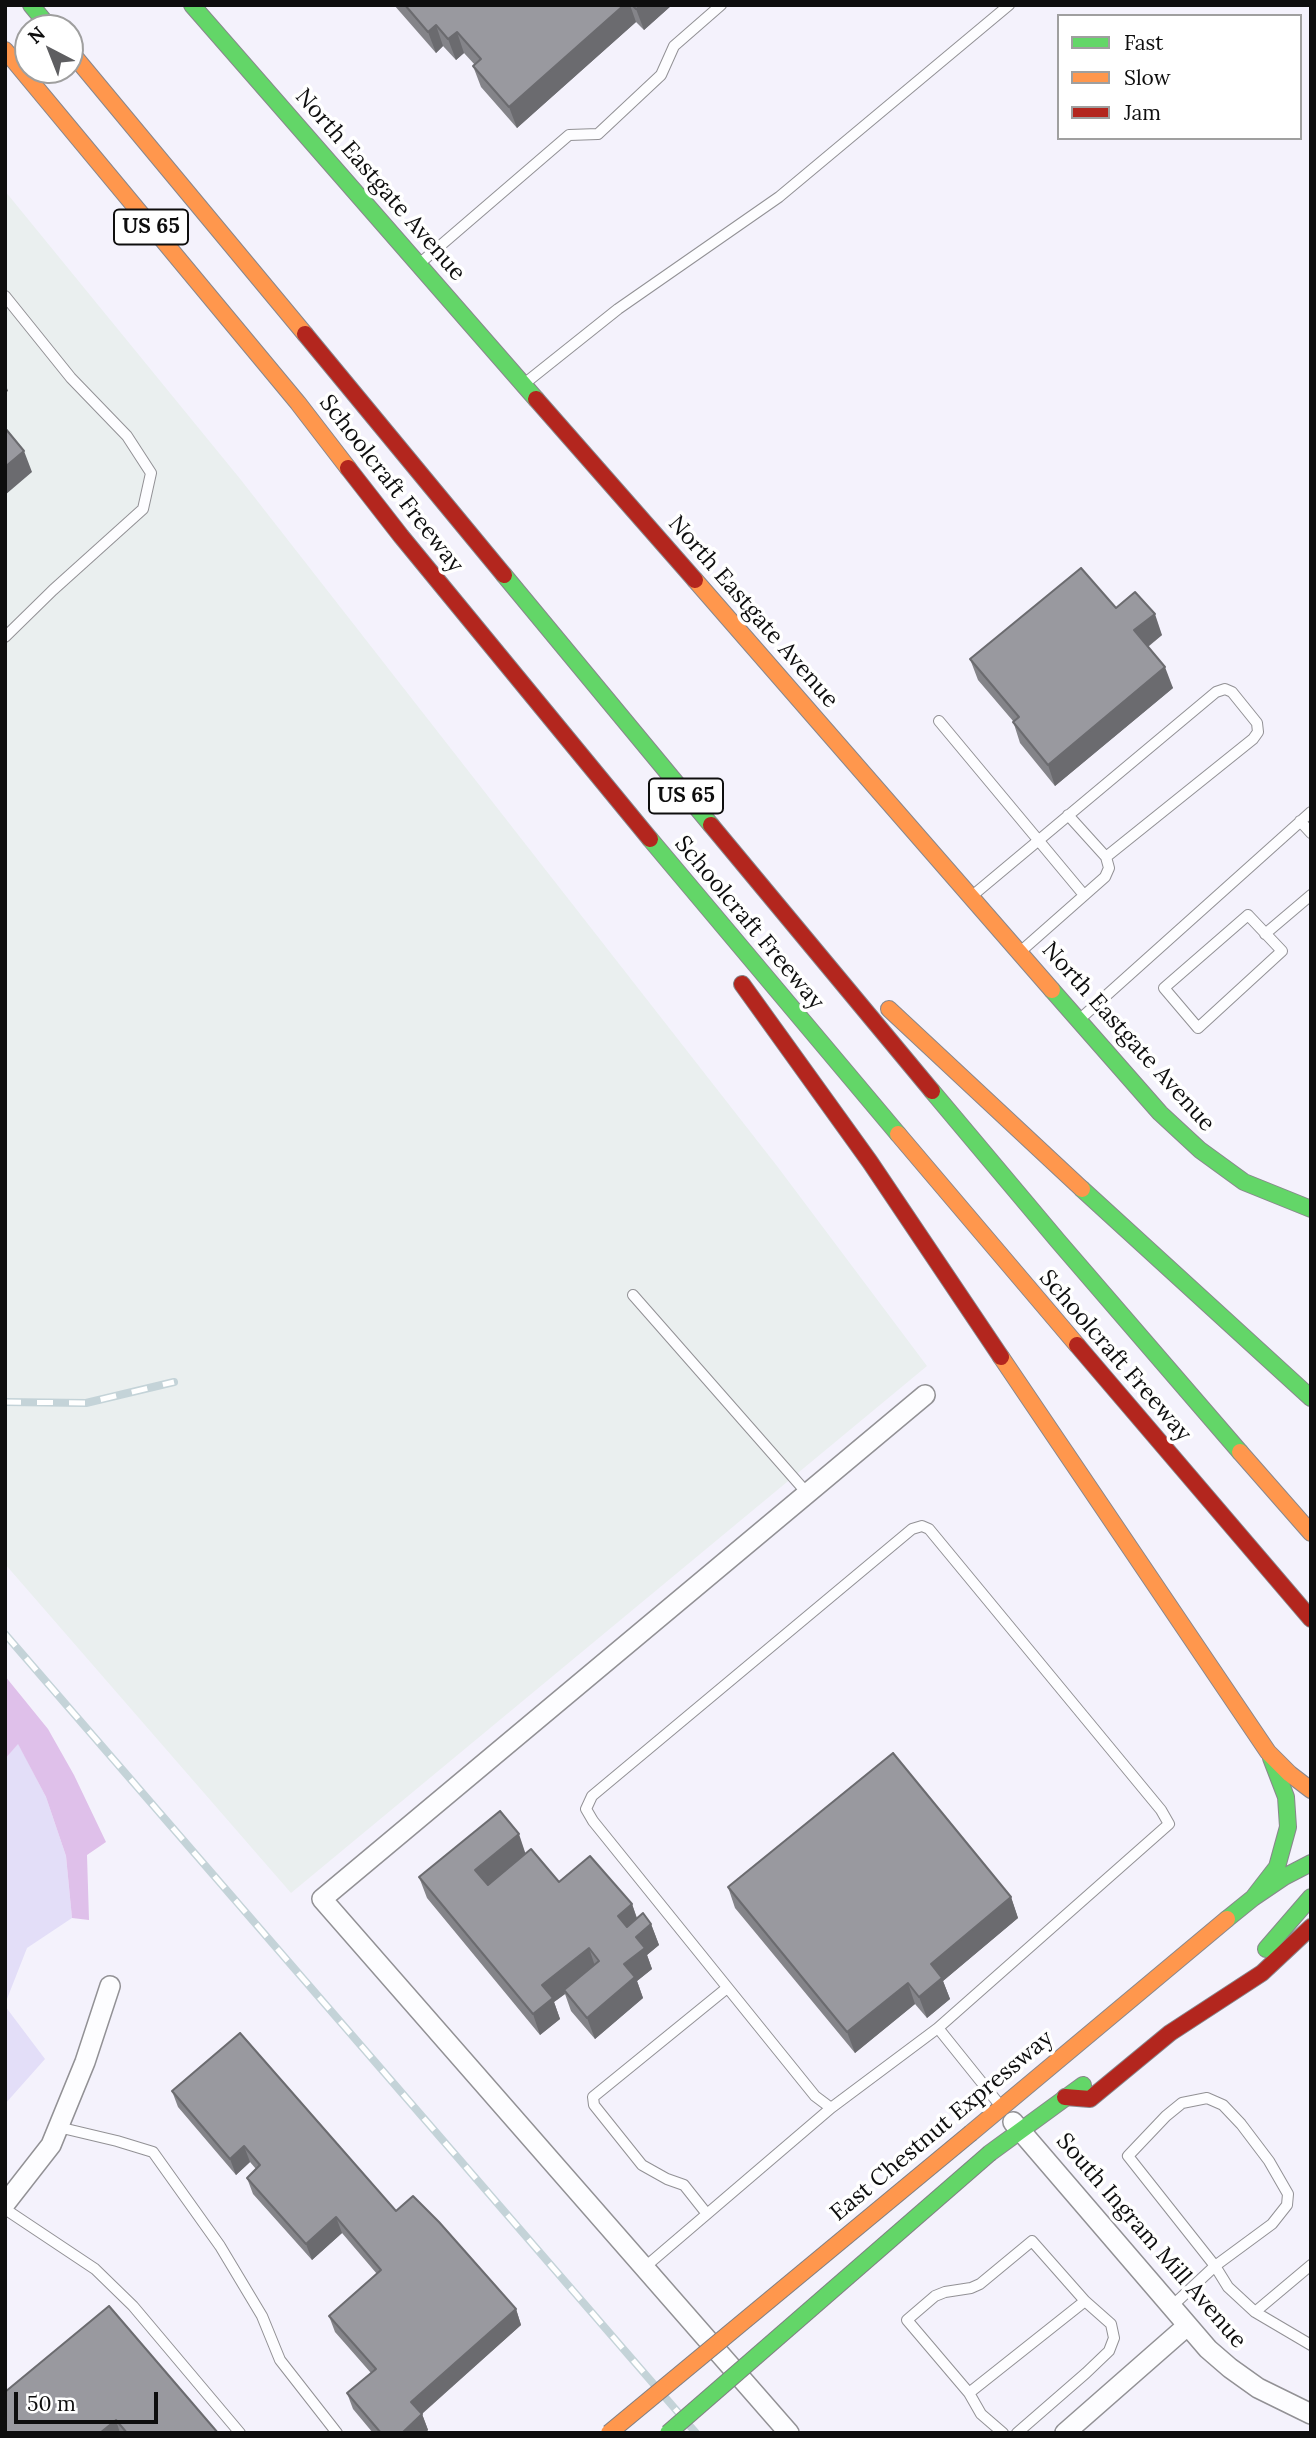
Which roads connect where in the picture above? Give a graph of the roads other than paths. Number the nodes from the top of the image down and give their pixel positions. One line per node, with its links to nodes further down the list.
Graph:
1 (192, 5): 6 (main road, North Eastgate Avenue)
2 (722, 5): 6 (lane)
3 (1009, 5): 8 (lane)
4 (5, 51): 12 (main road, Schoolcraft Freeway / US 65)
5 (84, 68): 11 (main road, Schoolcraft Freeway / US 65)
6 (419, 264): 8 (main road, North Eastgate Avenue)
7 (5, 296): 9 (lane)
8 (524, 384): 22 (main road, North Eastgate Avenue)
9 (5, 637)
10 (939, 721): 18 (lane)
11 (626, 724): 25 (main road); 34 (main road, Schoolcraft Freeway / US 65)
12 (599, 778): 16 (main road); 35 (main road, Schoolcraft Freeway / US 65)
13 (1311, 812): 15 (lane)
14 (1068, 815): 18 (lane); 19 (lane); 19 (lane)
15 (1300, 821): 17 (lane); 28 (lane)
16 (621, 827)
17 (1311, 834)
18 (1039, 840): 20 (lane); 22 (lane)
19 (1106, 857): 20 (lane)
20 (1084, 895): 24 (lane)
21 (1311, 895): 23 (lane)
22 (971, 896): 24 (main road, North Eastgate Avenue)
23 (1265, 934): 23 (lane)
24 (1020, 951): 28 (main road, North Eastgate Avenue)
25 (852, 970)
26 (735, 975): 36 (main road)
27 (880, 999): 32 (main road)
28 (1079, 1020): 29 (main road, North Eastgate Avenue)
29 (1311, 1209)
30 (633, 1295): 33 (lane)
31 (925, 1395): 33 (street)
32 (1311, 1398)
33 (807, 1493): 55 (street)
34 (1311, 1533)
35 (1311, 1619)
36 (1268, 1752): 37 (main road); 40 (main road)
37 (1311, 1790)
38 (1311, 1863): 40 (main road, East Chestnut Expressway)
39 (1311, 1897): 45 (main road)
40 (1253, 1898): 46 (main road, East Chestnut Expressway)
41 (1311, 1927): 45 (main road)
42 (110, 1986): 48 (street)
43 (727, 1988): 44 (lane); 47 (lane); 52 (lane)
44 (938, 2028): 46 (lane); 47 (lane)
45 (1065, 2097): 49 (main road)
46 (1002, 2107): 49 (street, South Ingram Mill Avenue); 65 (main road, East Chestnut Expressway, bridge)
47 (831, 2108): 52 (lane)
48 (58, 2127): 50 (street); 64 (lane)
49 (1021, 2130): 57 (street, South Ingram Mill Avenue); 66 (main road, bridge)
50 (5, 2204)
51 (5, 2209): 63 (lane)
52 (707, 2214): 55 (lane)
53 (1311, 2265): 58 (lane)
54 (1215, 2266): 54 (lane); 57 (lane); 58 (lane)
55 (645, 2267): 67 (street)
56 (1086, 2301): 61 (lane); 61 (lane); 69 (lane)
57 (1171, 2307): 59 (street, South Ingram Mill Avenue)
58 (1255, 2312): 60 (lane)
59 (1187, 2326): 62 (street, South Ingram Mill Avenue); 70 (street)
60 (1311, 2345)
61 (969, 2393): 68 (lane)
62 (1311, 2414)
63 (240, 2433)
64 (337, 2433)
65 (608, 2433)
66 (668, 2433)
67 (789, 2433)
68 (1003, 2433)
69 (1017, 2433)
70 (1065, 2433)

